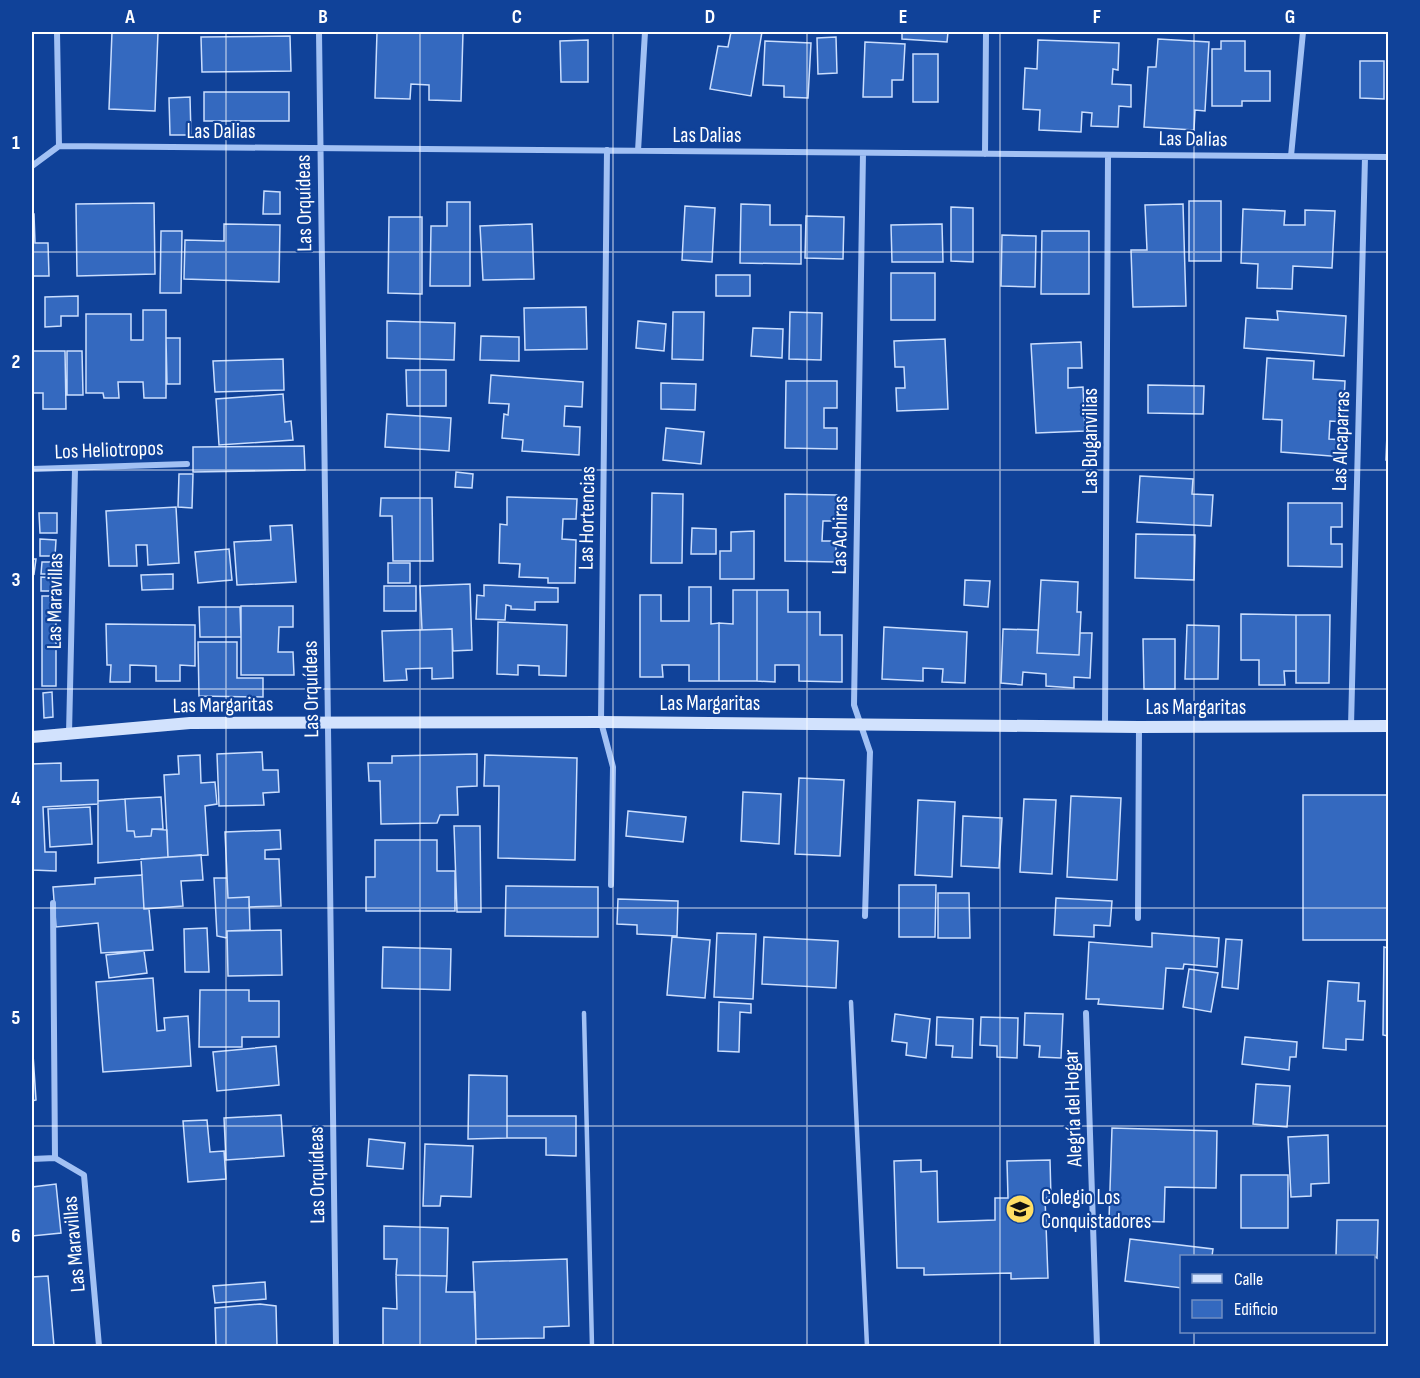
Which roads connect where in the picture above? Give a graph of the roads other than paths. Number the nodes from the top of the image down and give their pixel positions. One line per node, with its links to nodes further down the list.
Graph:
1 (57, 32): 6 (street)
2 (319, 32): 7 (street, Las Orquídeas)
3 (645, 32): 9 (street)
4 (986, 32): 11 (street)
5 (1303, 32): 13 (street)
6 (59, 146): 7 (street, Las Dalias); 16 (street)
7 (320, 148): 8 (street, Las Dalias); 21 (street, Las Orquídeas)
8 (607, 150): 9 (street, Las Dalias); 20 (street, Las Hortencias)
9 (638, 151): 10 (street, Las Dalias)
10 (863, 153): 11 (street, Las Dalias); 22 (street, Las Achiras)
11 (986, 154): 12 (street, Las Dalias)
12 (1108, 154): 13 (street, Las Dalias); 25 (street, Las Buganvilias)
13 (1291, 156): 14 (street, Las Dalias)
14 (1365, 157): 15 (street, Las Dalias); 23 (street, Las Alcaparras)
15 (1389, 157)
16 (32, 166)
17 (187, 465): 19 (street, Los Heliotropos)
18 (32, 469): 19 (street, Los Heliotropos)
19 (75, 469): 27 (street, Las Maravillas)
20 (602, 722): 21 (street, Las Margaritas); 22 (street, Las Margaritas); 29 (street, Las Hortencias)
21 (328, 723): 27 (street, Las Margaritas); 39 (street, Las Orquídeas)
22 (862, 724): 25 (street, Las Margaritas); 31 (street, Las Achiras)
23 (1350, 726): 24 (street, Las Margaritas); 26 (street, Las Margaritas)
24 (1389, 726)
25 (1105, 727): 26 (street, Las Margaritas)
26 (1140, 727): 32 (street)
27 (69, 734): 28 (street, Las Margaritas)
28 (32, 737)
29 (611, 885)
30 (53, 903): 36 (street)
31 (865, 916)
32 (1138, 918)
33 (851, 1002): 41 (lane)
34 (584, 1013): 40 (lane)
35 (1086, 1013): 42 (street, Alegría del Hogar)
36 (55, 1158): 37 (street); 38 (street, Las Maravillas)
37 (32, 1159)
38 (99, 1347)
39 (336, 1347)
40 (592, 1347)
41 (867, 1347)
42 (1097, 1347)

